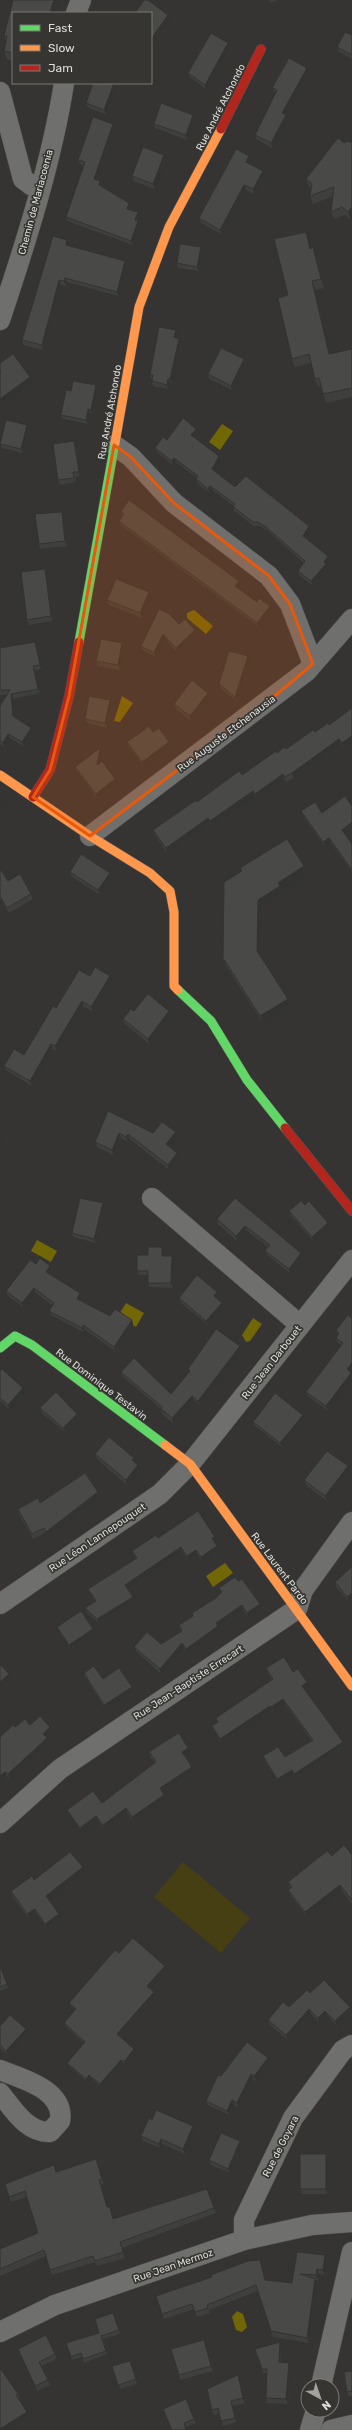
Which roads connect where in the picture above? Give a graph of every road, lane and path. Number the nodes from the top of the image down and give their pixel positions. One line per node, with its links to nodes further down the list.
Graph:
1 (81, 0): 2 (street)
2 (76, 12)
3 (261, 49): 8 (street, Rue André Atchondo)
4 (64, 84): 6 (street, Chemin de Mariacoenia)
5 (0, 92): 6 (street)
6 (40, 187): 7 (street, Chemin de Mariacoenia)
7 (0, 320)
8 (114, 445): 10 (street); 12 (street, Rue André Atchondo)
9 (352, 619): 10 (street, Rue Auguste Etchenausia)
10 (313, 664): 13 (street, Rue Auguste Etchenausia)
11 (0, 774): 12 (street)
12 (33, 797): 13 (street)
13 (90, 836): 15 (street)
14 (152, 1198): 17 (street)
15 (352, 1211)
16 (352, 1260): 17 (street, Rue Jean Darbouet)
17 (300, 1325): 19 (street, Rue Jean Darbouet)
18 (0, 1348): 19 (street, Rue Dominique Testavin)
19 (190, 1464): 21 (street, Rue Léon Lannepouquet); 22 (street, Rue Laurent Pardo)
20 (352, 1522): 22 (street)
21 (0, 1604)
22 (297, 1609): 23 (street, Rue Laurent Pardo); 24 (street, Rue Jean-Baptiste Errecart)
23 (352, 1686)
24 (0, 1823)
25 (352, 2045): 29 (street, Rue de Goyara)
26 (0, 2070): 27 (street)
27 (0, 2093)
28 (352, 2222): 29 (street, Rue Jean Mermoz)
29 (244, 2240): 31 (street, Rue Jean Mermoz)
30 (352, 2252): 32 (street)
31 (0, 2332)
32 (323, 2378)
33 (314, 2418): 35 (street)
34 (352, 2425): 36 (street)
35 (310, 2430)
36 (331, 2430)

